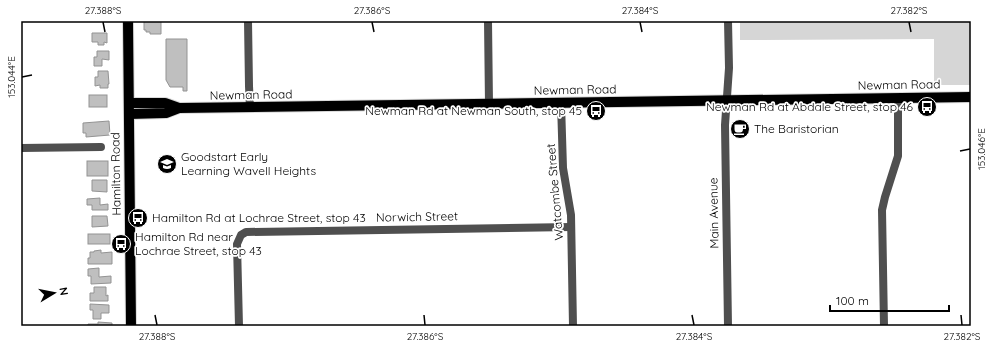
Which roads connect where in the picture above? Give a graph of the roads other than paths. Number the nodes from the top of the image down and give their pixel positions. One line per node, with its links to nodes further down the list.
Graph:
1 (128, 21): 8 (main road, Hamilton Road)
2 (248, 21): 12 (street)
3 (488, 21): 10 (street)
4 (728, 21): 7 (street, Main Avenue)
5 (971, 97): 6 (main road, Newman Road)
6 (898, 98): 7 (main road, Newman Road); 21 (street)
7 (727, 101): 9 (main road, Newman Road); 20 (street, Main Avenue)
8 (129, 103): 11 (main road, Newman Road); 13 (main road, Hamilton Road)
9 (562, 103): 10 (main road, Newman Road); 16 (street, Watcombe Street)
10 (489, 104): 12 (main road, Newman Road)
11 (179, 108): 12 (main road, Newman Road); 13 (main road, Newman Road)
12 (250, 108)
13 (129, 114): 17 (main road, Hamilton Road)
14 (101, 147): 15 (street)
15 (21, 148)
16 (571, 227): 18 (street, Norwich Street); 19 (street, Watcombe Street)
17 (131, 326)
18 (239, 326)
19 (573, 326)
20 (728, 326)
21 (884, 326)

